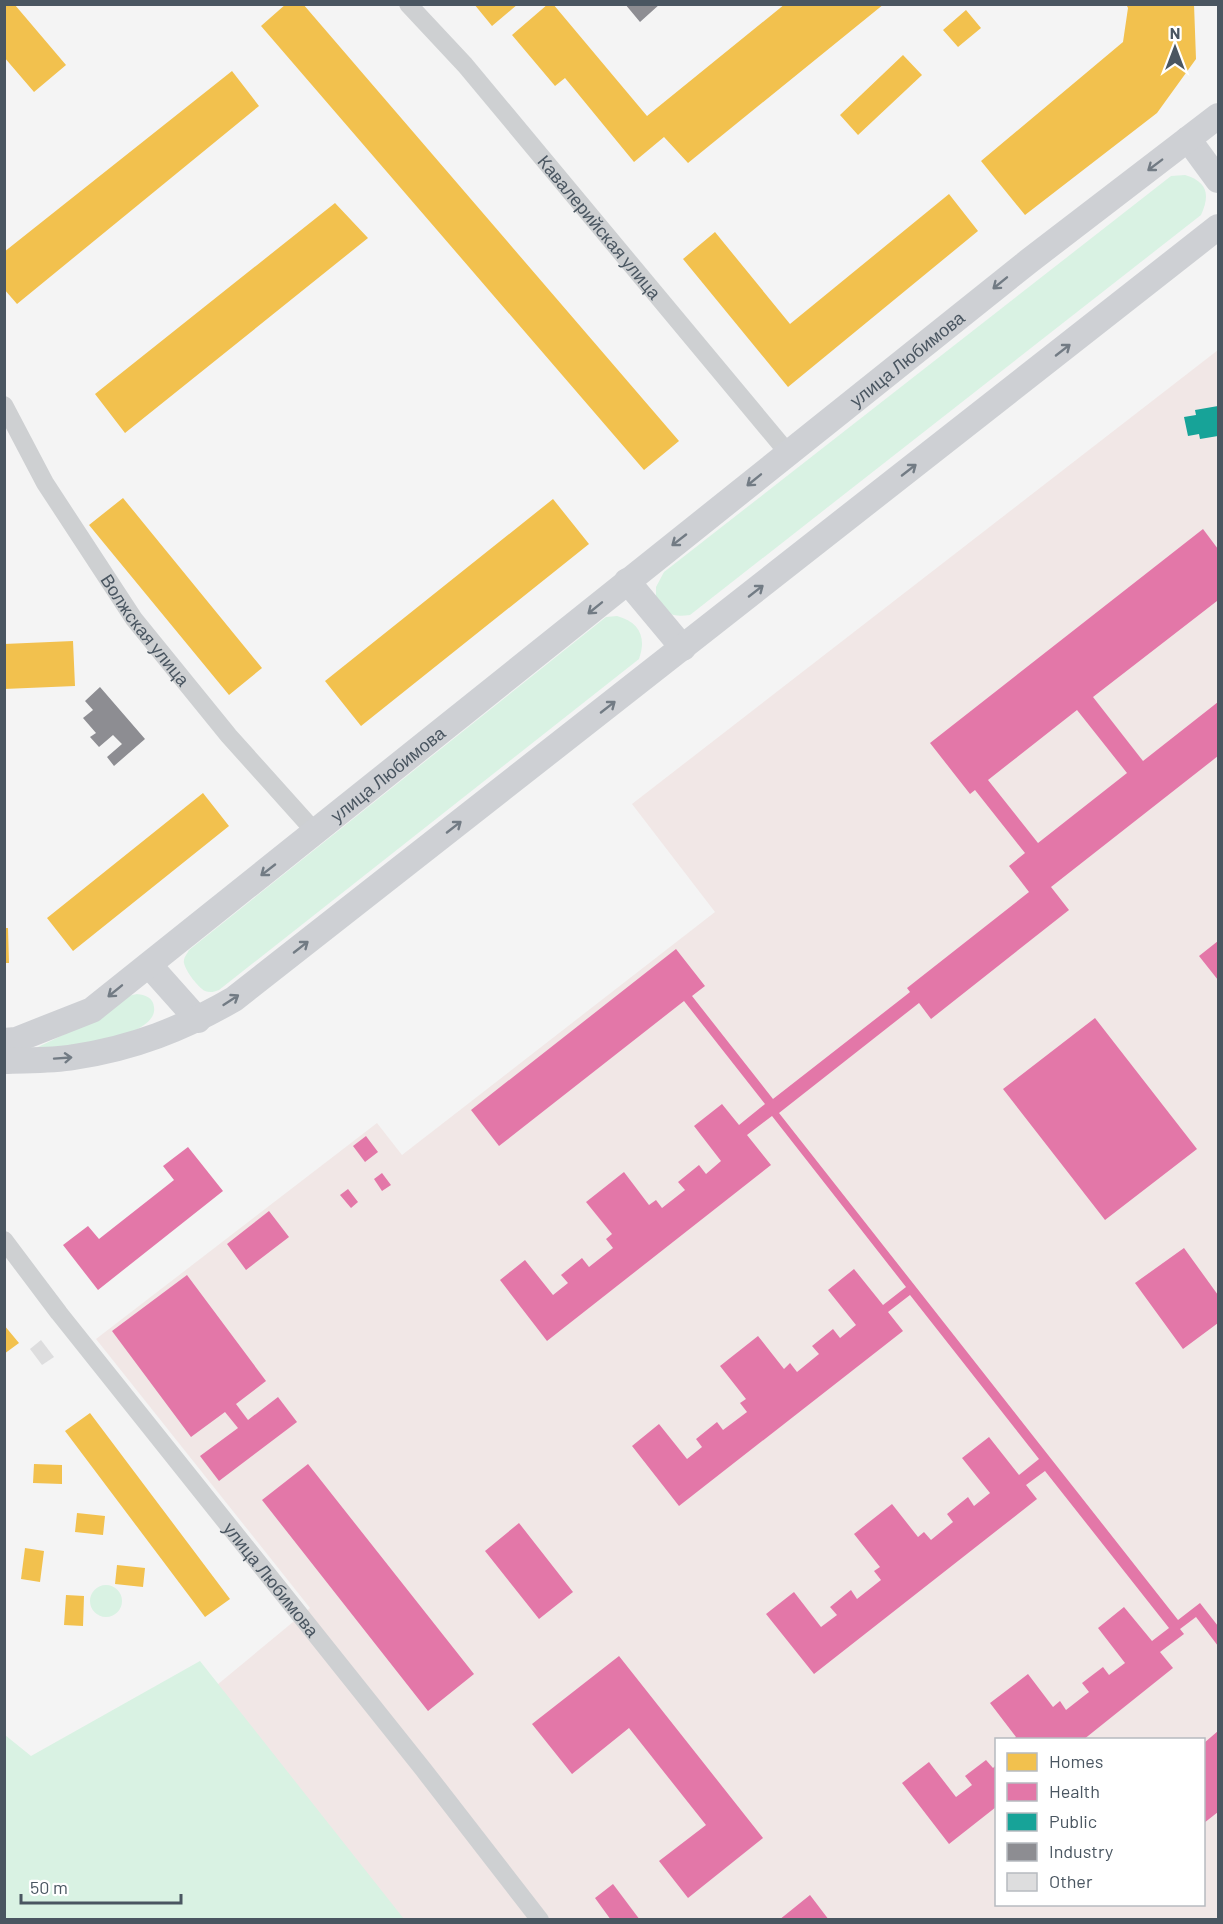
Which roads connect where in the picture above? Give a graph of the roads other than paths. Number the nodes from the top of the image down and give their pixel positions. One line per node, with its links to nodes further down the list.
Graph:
1 (408, 4): 7 (street, Кавалерийская улица)
2 (1218, 117): 3 (main road, улица Любимова)
3 (1188, 139): 4 (main road); 7 (main road, улица Любимова, one-way to 7)
4 (1218, 180)
5 (1218, 227): 9 (main road, one-way to 5)
6 (4, 405): 10 (street, Волжская улица)
7 (788, 453): 8 (main road, улица Любимова, one-way to 8)
8 (627, 581): 9 (main road); 10 (main road, улица Любимова, one-way to 10)
9 (683, 648): 12 (main road, one-way to 9)
10 (314, 834): 11 (main road, улица Любимова, one-way to 11)
11 (149, 965): 12 (main road); 13 (main road, улица Любимова, one-way to 13)
12 (198, 1020): 14 (main road, one-way to 12)
13 (4, 1041)
14 (4, 1061)
15 (4, 1240): 16 (street, улица Любимова)
16 (540, 1920)

